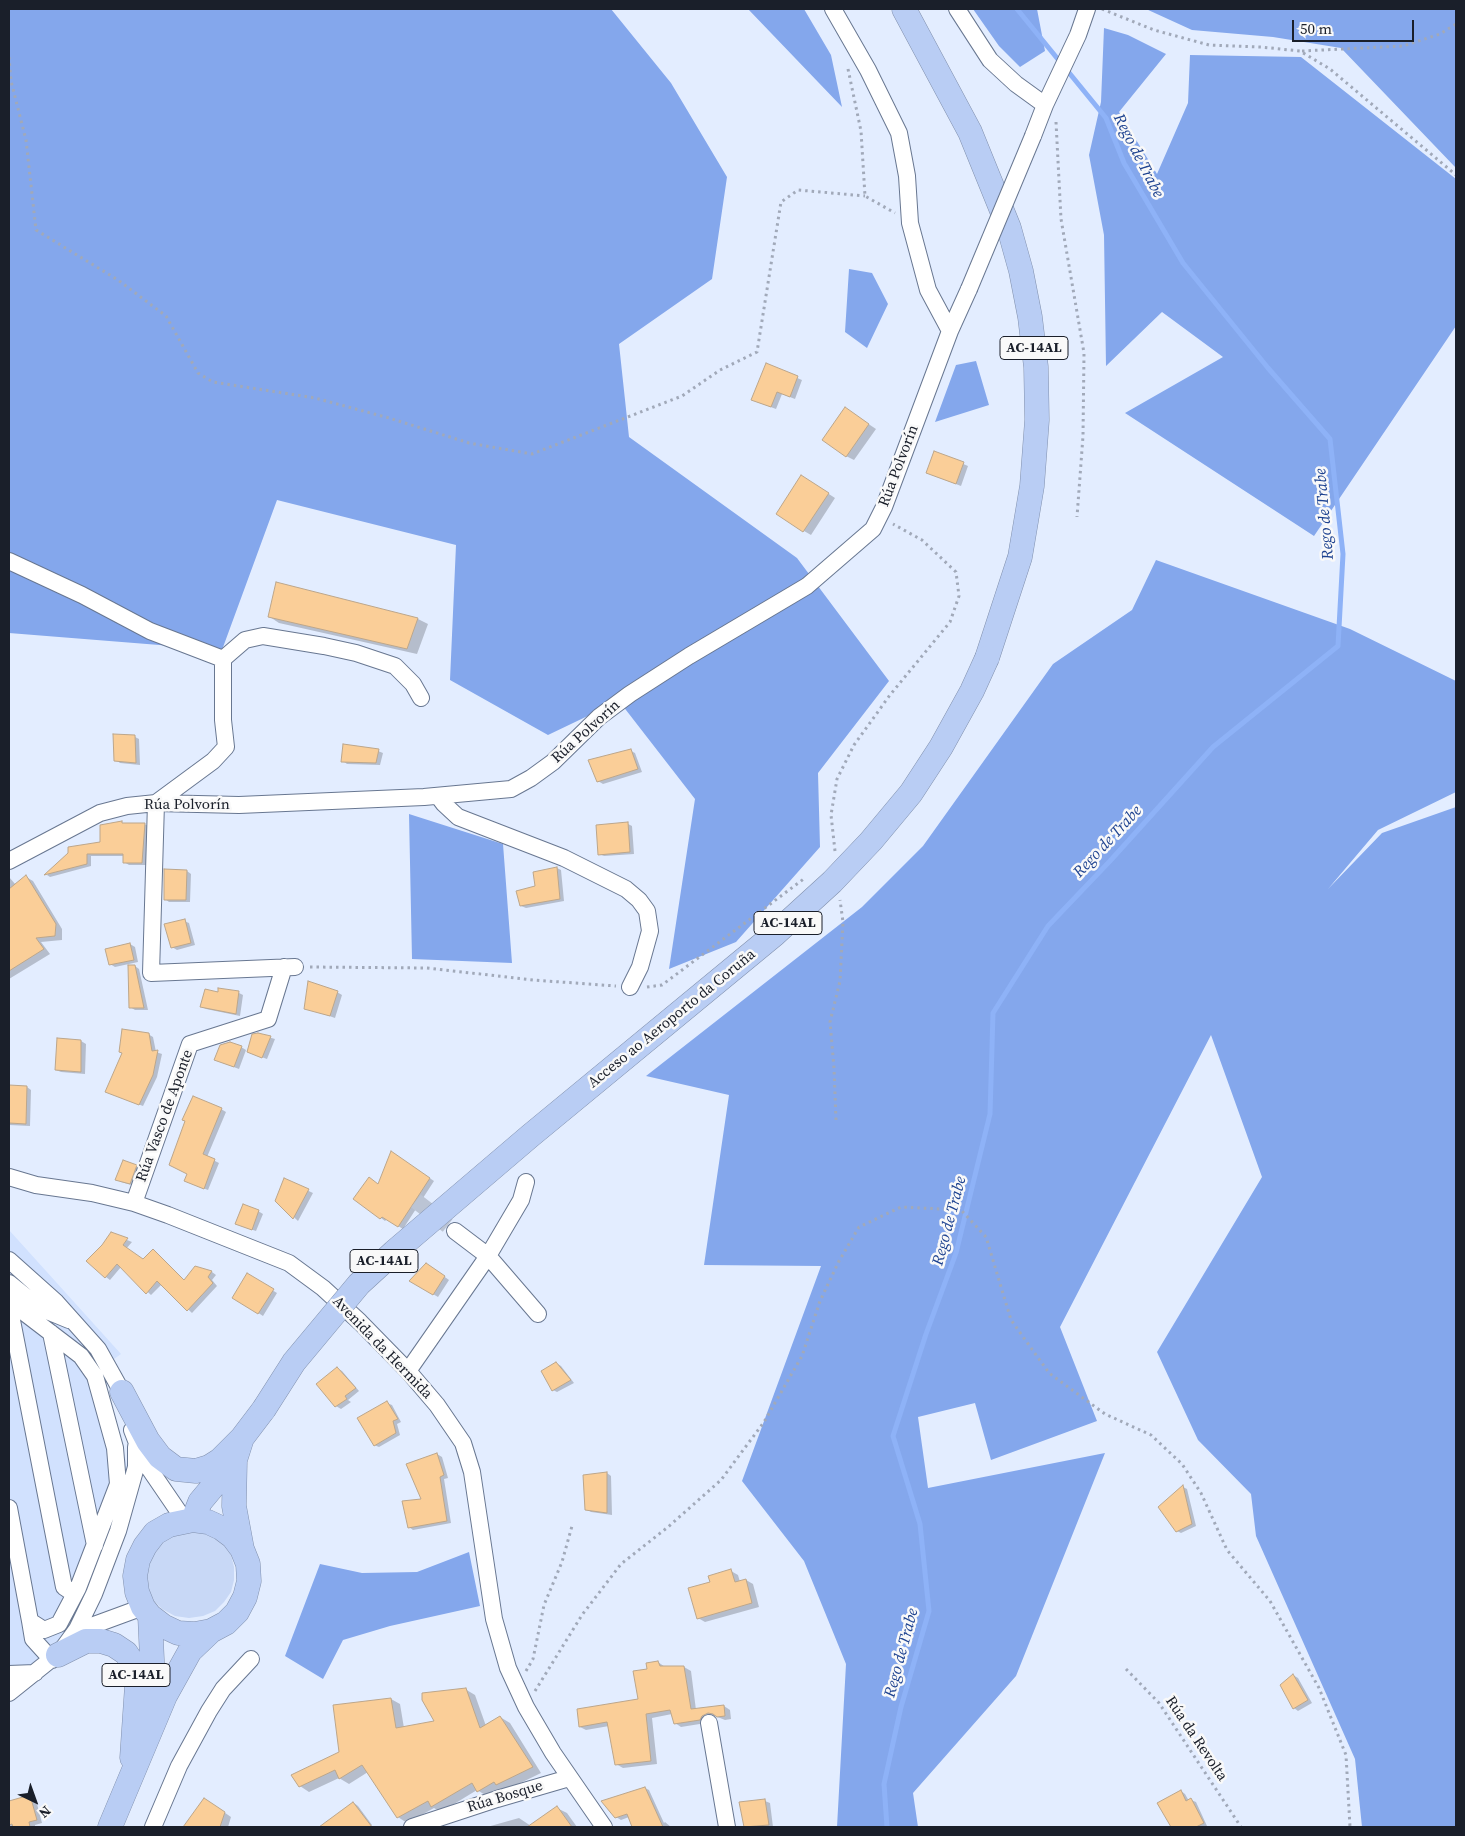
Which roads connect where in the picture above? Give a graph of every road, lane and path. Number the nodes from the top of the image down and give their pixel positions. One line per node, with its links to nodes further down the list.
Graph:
1 (834, 9): 13 (street)
2 (904, 9): 47 (highway, Acceso ao Aeroporto da Coruña / AC-14AL, bridge)
3 (957, 9): 10 (street)
4 (1087, 9): 10 (street, Rúa Polvorín)
5 (1102, 9): 7 (path)
6 (1456, 24): 7 (path)
7 (1300, 51): 11 (path)
8 (9, 57): 12 (path)
9 (844, 61): 12 (path)
10 (1045, 105): 14 (street, Rúa Polvorín, bridge); 16 (path)
11 (1456, 175)
12 (864, 196): 13 (path)
13 (910, 223): 14 (street)
14 (950, 332): 15 (street, Rúa Polvorín)
15 (879, 517): 20 (street, Rúa Polvorín); 22 (path)
16 (1077, 517)
17 (9, 561): 18 (street)
18 (223, 659): 19 (street); 21 (street)
19 (421, 698)
20 (438, 796): 21 (street, Rúa Polvorín); 27 (street)
21 (156, 803): 23 (street, Rúa Polvorín); 26 (street)
22 (836, 855)
23 (9, 861)
24 (812, 873): 27 (path)
25 (840, 893): 28 (path)
26 (289, 967): 27 (path); 31 (street, Rúa Vasco de Aponte)
27 (630, 987)
28 (836, 1120)
29 (9, 1177): 31 (street, Avenida da Hermida)
30 (526, 1182): 34 (street)
31 (134, 1203): 44 (street, Avenida da Hermida)
32 (455, 1231): 34 (street)
33 (9, 1248): 36 (street)
34 (488, 1256): 41 (street); 44 (street)
35 (9, 1260): 36 (street)
36 (16, 1274): 40 (street); 42 (street)
37 (9, 1283): 40 (street)
38 (9, 1301): 43 (street)
39 (9, 1305): 53 (street)
40 (43, 1309): 42 (street)
41 (538, 1314)
42 (76, 1323): 45 (street)
43 (51, 1333): 51 (street); 51 (street)
44 (408, 1371): 62 (street, Avenida da Hermida)
45 (122, 1392): 46 (street); 47 (highway, AC-14AL)
46 (135, 1439): 49 (street); 57 (street)
47 (238, 1449): 49 (highway, Acceso ao Aeroporto da Coruña / AC-14AL); 52 (highway, AC-14AL)
48 (9, 1508): 55 (street)
49 (189, 1520): 52 (highway, AC-14AL); 54 (highway, AC-14AL)
50 (572, 1526): 62 (path)
51 (95, 1545): 53 (street)
52 (242, 1549): 56 (highway, AC-14AL)
53 (78, 1588): 55 (street)
54 (146, 1611): 56 (highway, AC-14AL); 57 (street); 66 (highway, AC-14AL)
55 (30, 1621): 57 (street)
56 (211, 1631): 66 (highway, AC-14AL)
57 (55, 1658): 60 (street); 66 (highway, AC-14AL)
58 (251, 1659): 69 (street)
59 (1126, 1669): 73 (path, Rúa da Revolta)
60 (35, 1673): 61 (street); 63 (street)
61 (9, 1674)
62 (516, 1687): 64 (street, Avenida da Hermida)
63 (9, 1693)
64 (526, 1706): 67 (street, Avenida da Hermida); 74 (path)
65 (709, 1723): 72 (street)
66 (131, 1774): 68 (highway, AC-14AL)
67 (569, 1778): 70 (street, Rúa Bosque); 71 (street, Avenida da Hermida)
68 (110, 1827)
69 (153, 1827)
70 (412, 1827)
71 (604, 1827)
72 (727, 1827)
73 (1241, 1827)
74 (1350, 1827)

